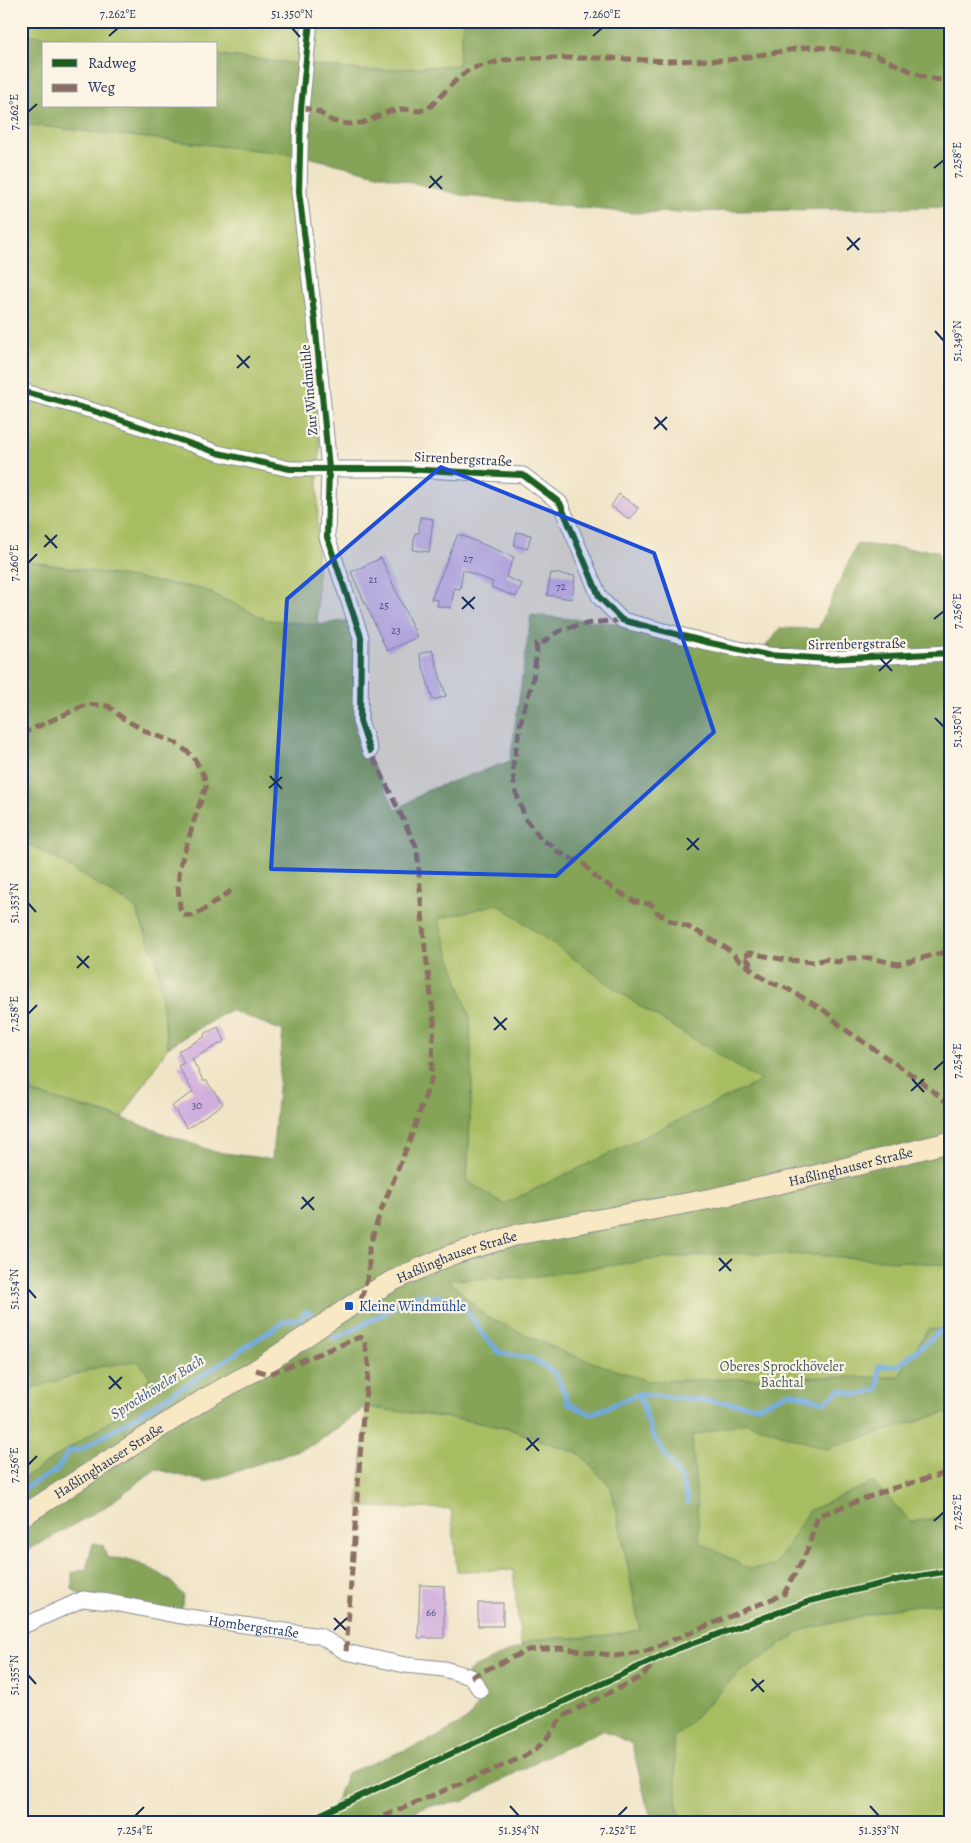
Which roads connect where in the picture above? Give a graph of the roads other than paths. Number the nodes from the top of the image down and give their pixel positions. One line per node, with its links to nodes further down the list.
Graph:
1 (310, 21): 3 (street, Zur Windmühle)
2 (21, 391): 3 (street, Sirrenbergstraße)
3 (329, 469): 4 (street, Sirrenbergstraße); 5 (street, Zur Windmühle)
4 (950, 654)
5 (370, 751)
6 (950, 1142): 7 (main road, Haßlinghauser Straße)
7 (21, 1517)
8 (21, 1627): 9 (street, Hombergstraße)
9 (480, 1690)

